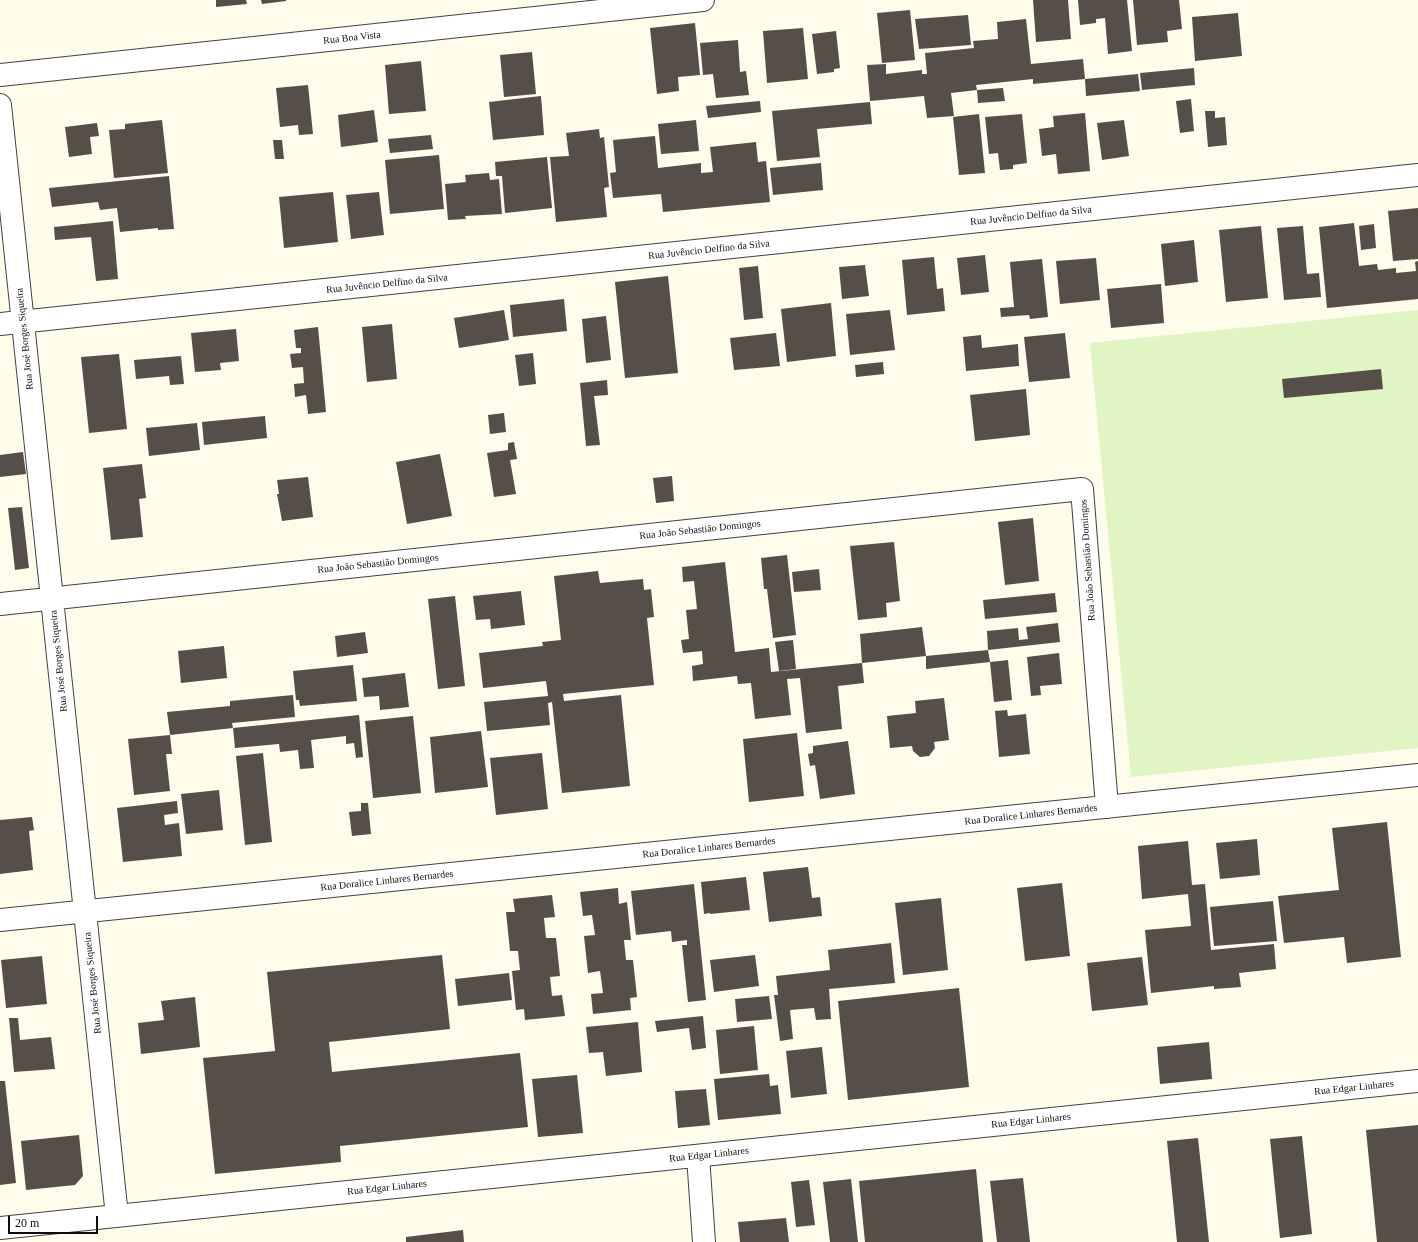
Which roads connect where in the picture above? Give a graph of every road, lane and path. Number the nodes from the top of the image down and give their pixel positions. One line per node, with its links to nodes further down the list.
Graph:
1 (703, 0): 2 (street, Rua Boa Vista)
2 (0, 75)
3 (0, 105): 5 (street, Rua José Borges Siqueira)
4 (1418, 175): 5 (street, Rua Juvêncio Delfino da Silva)
5 (23, 322): 6 (street, Rua Juvêncio Delfino da Silva); 7 (street, Rua José Borges Siqueira)
6 (0, 324)
7 (52, 599): 8 (street, Rua João Sebastião Domingos); 10 (street, Rua João Sebastião Domingos); 11 (street, Rua José Borges Siqueira)
8 (0, 604)
9 (1418, 775): 10 (street, Rua Doralice Linhares Bernardes)
10 (1107, 807): 11 (street, Rua Doralice Linhares Bernardes)
11 (85, 911): 12 (street, Rua Doralice Linhares Bernardes); 15 (street, Rua José Borges Siqueira)
12 (0, 920)
13 (1418, 1081): 14 (street, Rua Edgar Linhares)
14 (698, 1156): 15 (street, Rua Edgar Linhares); 17 (street)
15 (117, 1216): 16 (street, Rua Edgar Linhares)
16 (0, 1228)
17 (704, 1242)

